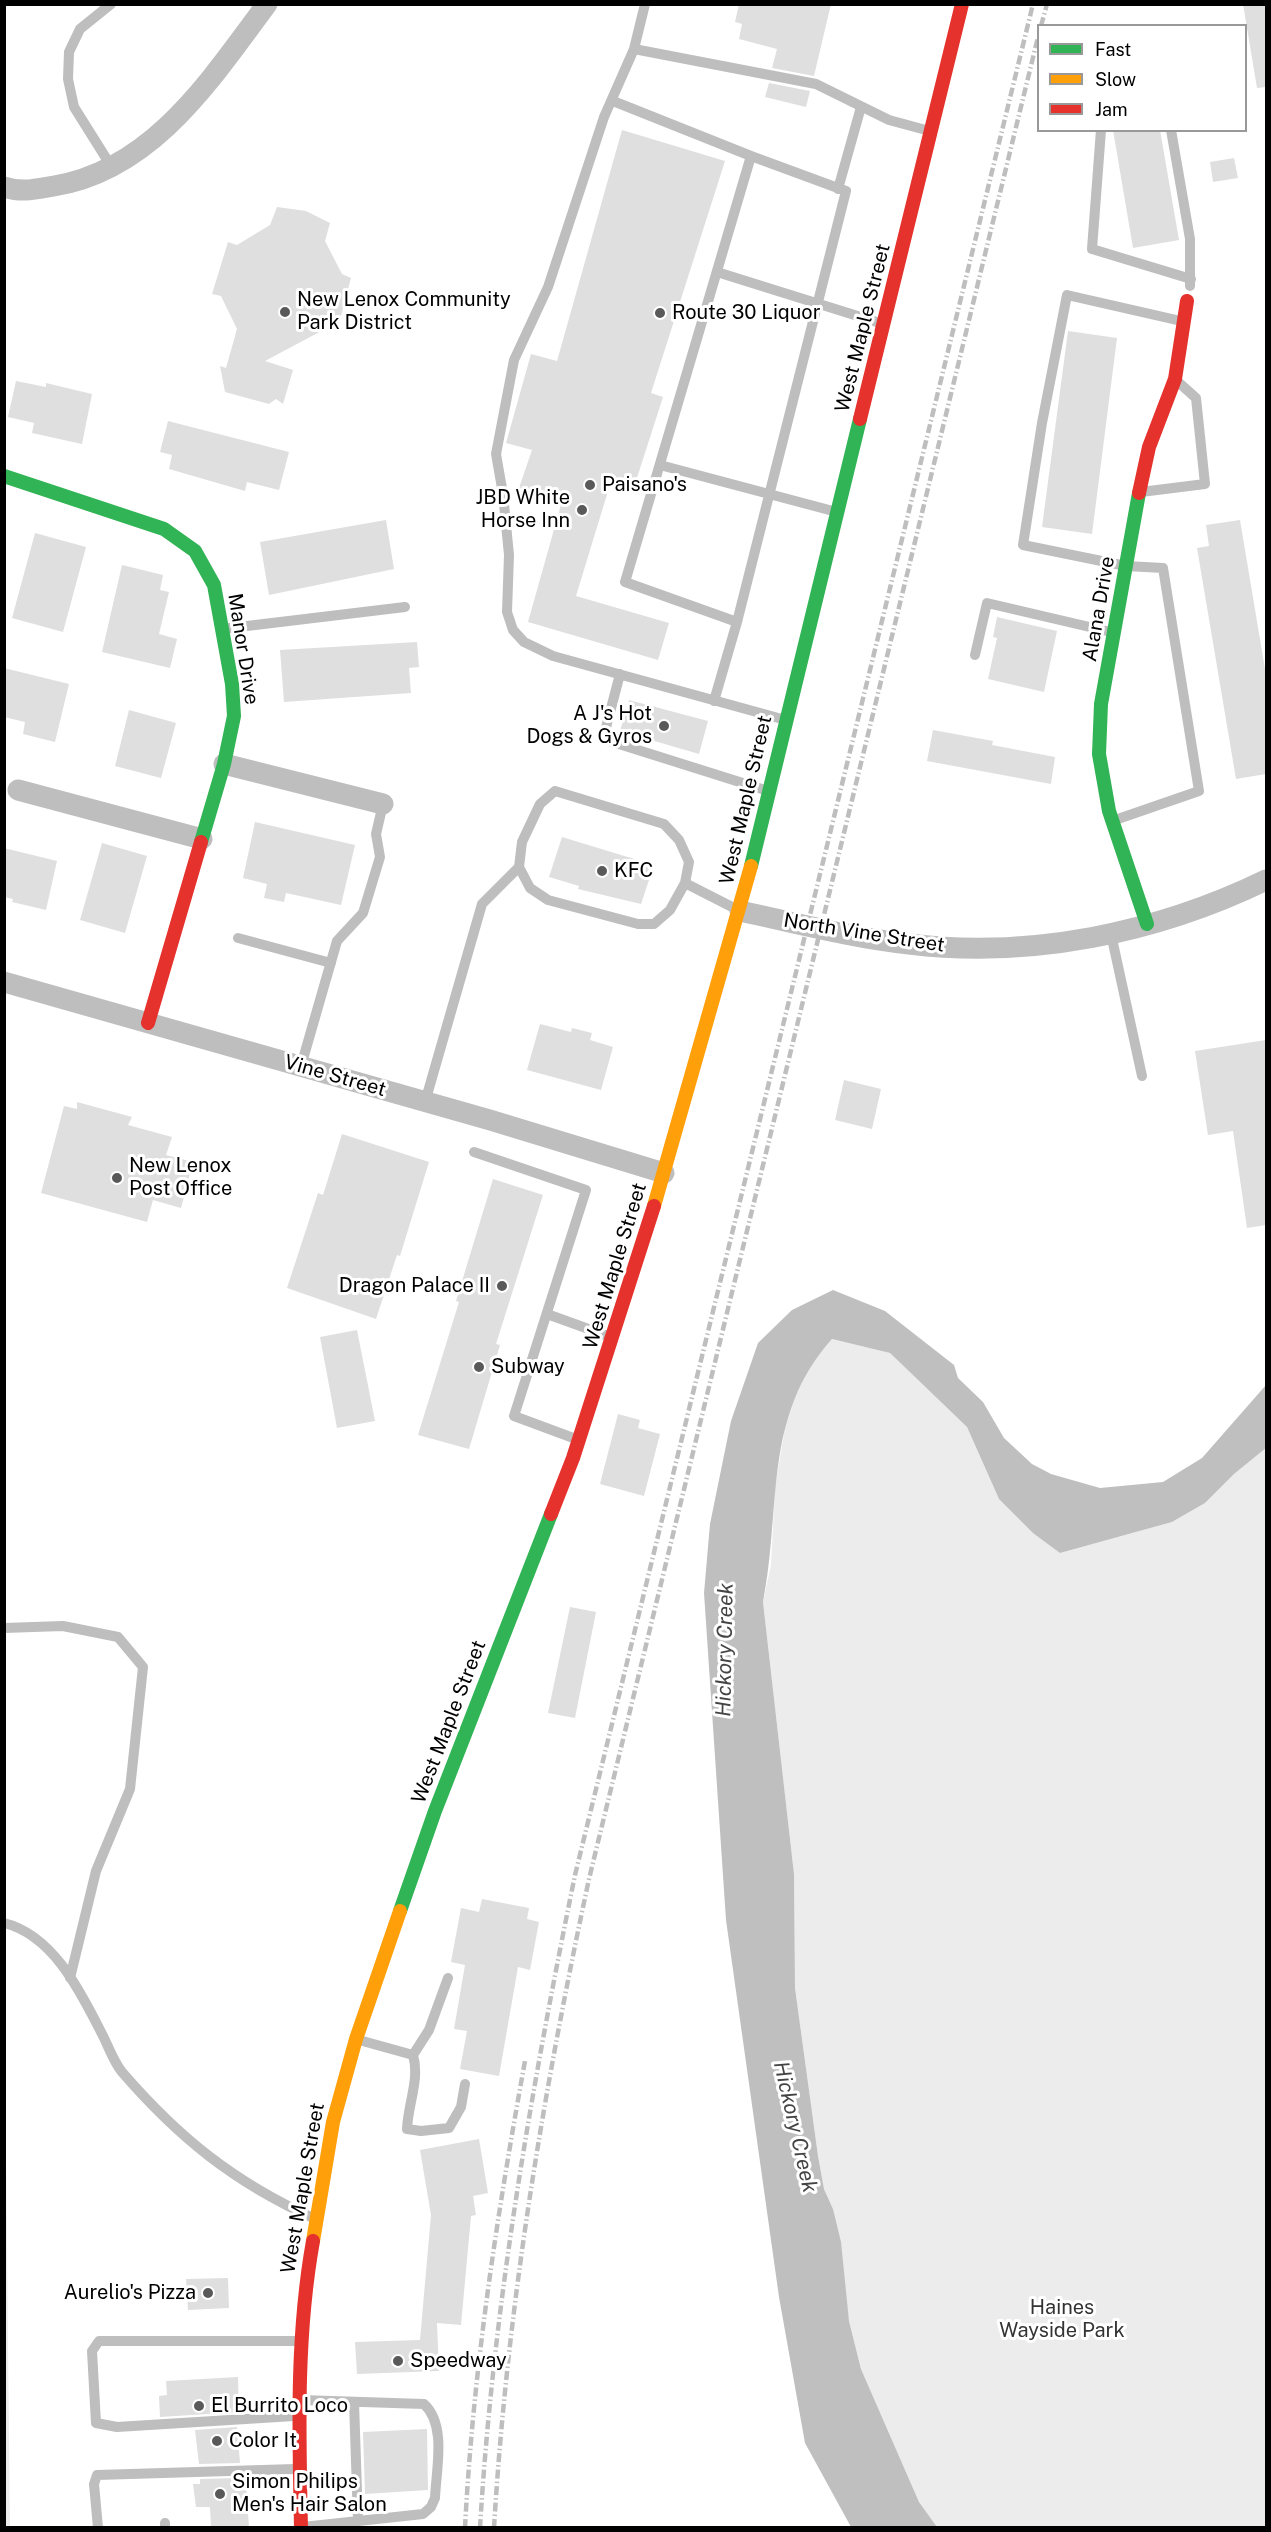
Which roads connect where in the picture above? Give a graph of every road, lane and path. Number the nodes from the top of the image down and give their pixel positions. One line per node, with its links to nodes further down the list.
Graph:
1 (111, 4): 12 (lane)
2 (267, 4): 12 (street)
3 (645, 4): 5 (lane)
4 (962, 4): 8 (main road, West Maple Street)
5 (634, 49): 6 (lane); 7 (lane)
6 (613, 101): 11 (lane); 33 (lane)
7 (861, 107): 8 (lane); 14 (lane)
8 (931, 132): 20 (main road, West Maple Street)
9 (1101, 132): 16 (lane)
10 (1171, 132): 16 (lane)
11 (751, 156): 14 (lane); 15 (lane)
12 (111, 166): 13 (street)
13 (4, 187)
14 (838, 189): 18 (lane)
15 (717, 272): 18 (lane); 22 (lane)
16 (1191, 279): 17 (lane)
17 (1187, 301): 19 (main road, Alana Drive)
18 (817, 304): 20 (lane); 25 (lane)
19 (1184, 322): 21 (main road, Alana Drive); 27 (lane)
20 (884, 325): 26 (main road, West Maple Street)
21 (1175, 379): 24 (main road, Alana Drive); 24 (lane)
22 (660, 465): 25 (lane); 29 (lane)
23 (4, 476): 30 (main road, Manor Drive)
24 (1139, 493): 27 (main road, Alana Drive)
25 (769, 494): 26 (lane); 29 (lane)
26 (837, 512): 35 (main road, West Maple Street)
27 (1126, 566): 31 (main road, Alana Drive); 40 (lane)
28 (405, 607): 30 (lane)
29 (737, 622): 34 (lane)
30 (222, 629): 36 (main road, Manor Drive)
31 (1114, 633): 32 (lane); 40 (main road, Alana Drive)
32 (975, 655)
33 (620, 675): 34 (lane); 38 (lane)
34 (714, 700): 35 (lane)
35 (785, 720): 38 (main road, West Maple Street)
36 (224, 764): 39 (street); 41 (main road, Manor Drive)
37 (18, 790): 41 (street)
38 (768, 791): 45 (main road, West Maple Street)
39 (382, 804): 49 (lane)
40 (1113, 821): 46 (main road, Alana Drive)
41 (202, 839): 51 (main road, Manor Drive)
42 (519, 867): 44 (lane); 44 (lane); 54 (lane)
43 (1266, 880): 46 (street, North Vine Street)
44 (685, 883): 45 (lane)
45 (740, 911): 47 (street, North Vine Street); 56 (main road, West Maple Street)
46 (1147, 924): 47 (street, North Vine Street)
47 (1111, 934): 53 (lane)
48 (238, 938): 49 (lane)
49 (331, 963): 52 (lane)
50 (4, 982): 51 (street, Vine Street)
51 (148, 1023): 52 (street, Vine Street)
52 (301, 1066): 54 (street, Vine Street)
53 (1142, 1076)
54 (425, 1102): 56 (street, Vine Street)
55 (474, 1152): 57 (lane)
56 (664, 1173): 58 (main road, West Maple Street)
57 (547, 1314): 58 (lane); 59 (lane)
58 (613, 1338): 59 (main road, West Maple Street)
59 (579, 1440): 64 (main road, West Maple Street)
60 (4, 1628): 62 (lane)
61 (4, 1923): 62 (lane)
62 (70, 1978): 67 (lane)
63 (448, 1978): 65 (lane)
64 (355, 2040): 65 (lane); 67 (main road, West Maple Street)
65 (413, 2055): 66 (lane)
66 (465, 2084)
67 (316, 2219): 68 (main road, West Maple Street)
68 (301, 2341): 69 (main road, West Maple Street); 71 (lane)
69 (298, 2400): 70 (lane); 71 (main road, West Maple Street)
70 (354, 2402): 73 (lane); 73 (lane)
71 (298, 2416): 72 (main road, West Maple Street)
72 (298, 2469): 74 (main road, West Maple Street); 75 (lane)
73 (358, 2521): 74 (lane)
74 (301, 2527)
75 (98, 2528)

